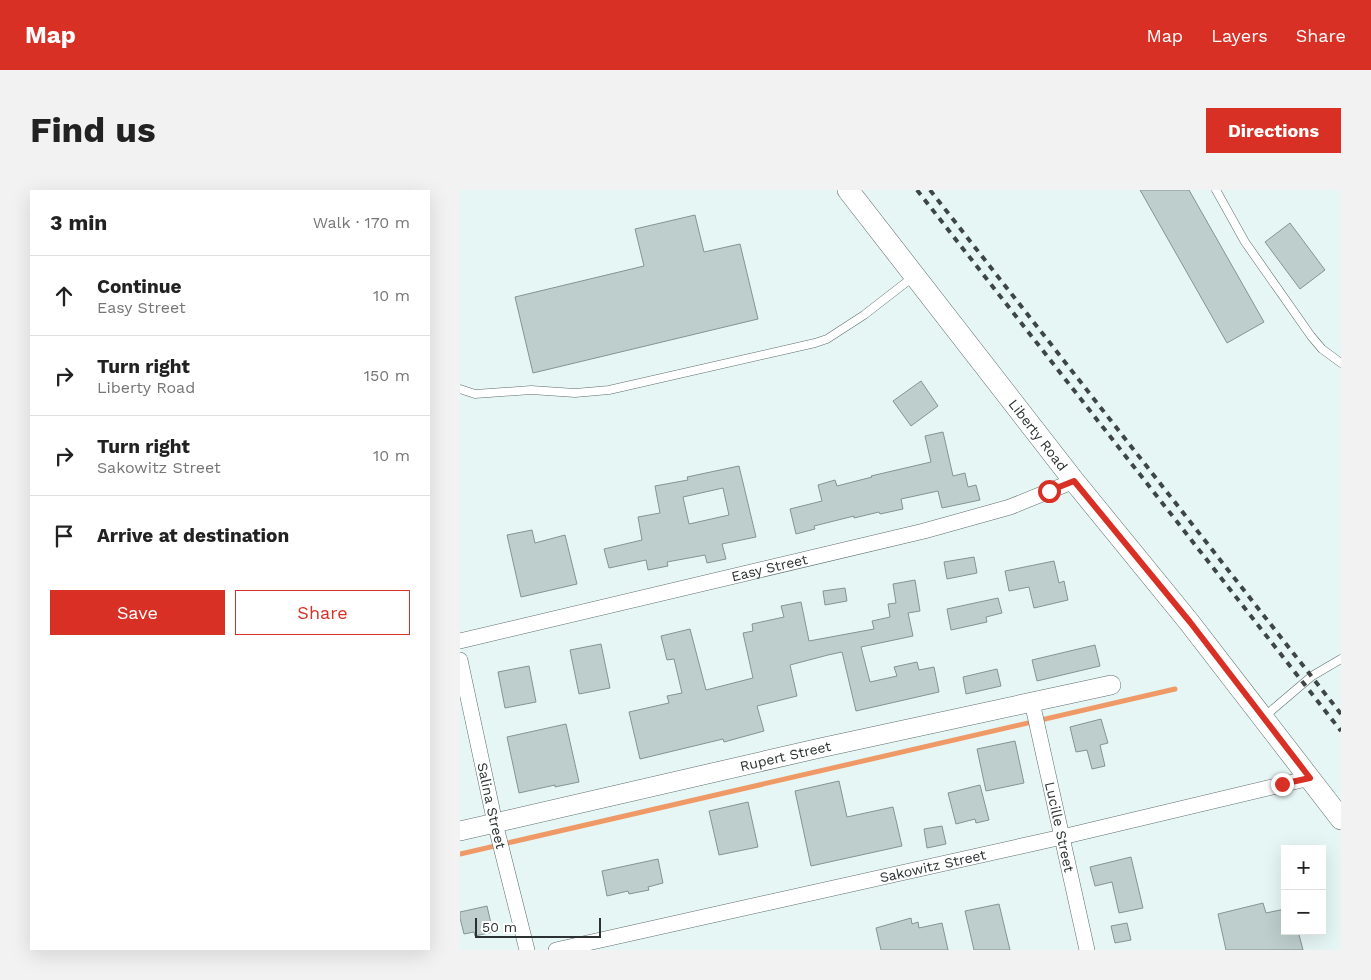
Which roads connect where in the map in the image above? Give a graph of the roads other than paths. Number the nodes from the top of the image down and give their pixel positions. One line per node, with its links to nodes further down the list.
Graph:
1 (848, 190): 3 (main road, Liberty Road)
2 (1216, 190): 4 (lane)
3 (915, 276): 5 (lane); 6 (main road, Liberty Road)
4 (1341, 363)
5 (460, 389)
6 (1074, 481): 7 (street, Easy Street); 12 (main road, Liberty Road)
7 (460, 641)
8 (1341, 659): 12 (lane)
9 (460, 660): 15 (street, Salina Street)
10 (1111, 685): 11 (street, Rupert Street)
11 (1034, 708): 15 (street, Rupert Street); 17 (street, Lucille Street)
12 (1263, 718): 13 (main road, Liberty Road)
13 (1310, 778): 14 (main road, Liberty Road); 17 (street, Sakowitz Street)
14 (1341, 819)
15 (496, 828): 16 (street, Rupert Street); 18 (street, Salina Street)
16 (460, 831)
17 (1062, 837): 19 (street, Sakowitz Street); 20 (street, Lucille Street)
18 (527, 950)
19 (556, 950)
20 (1087, 950)

